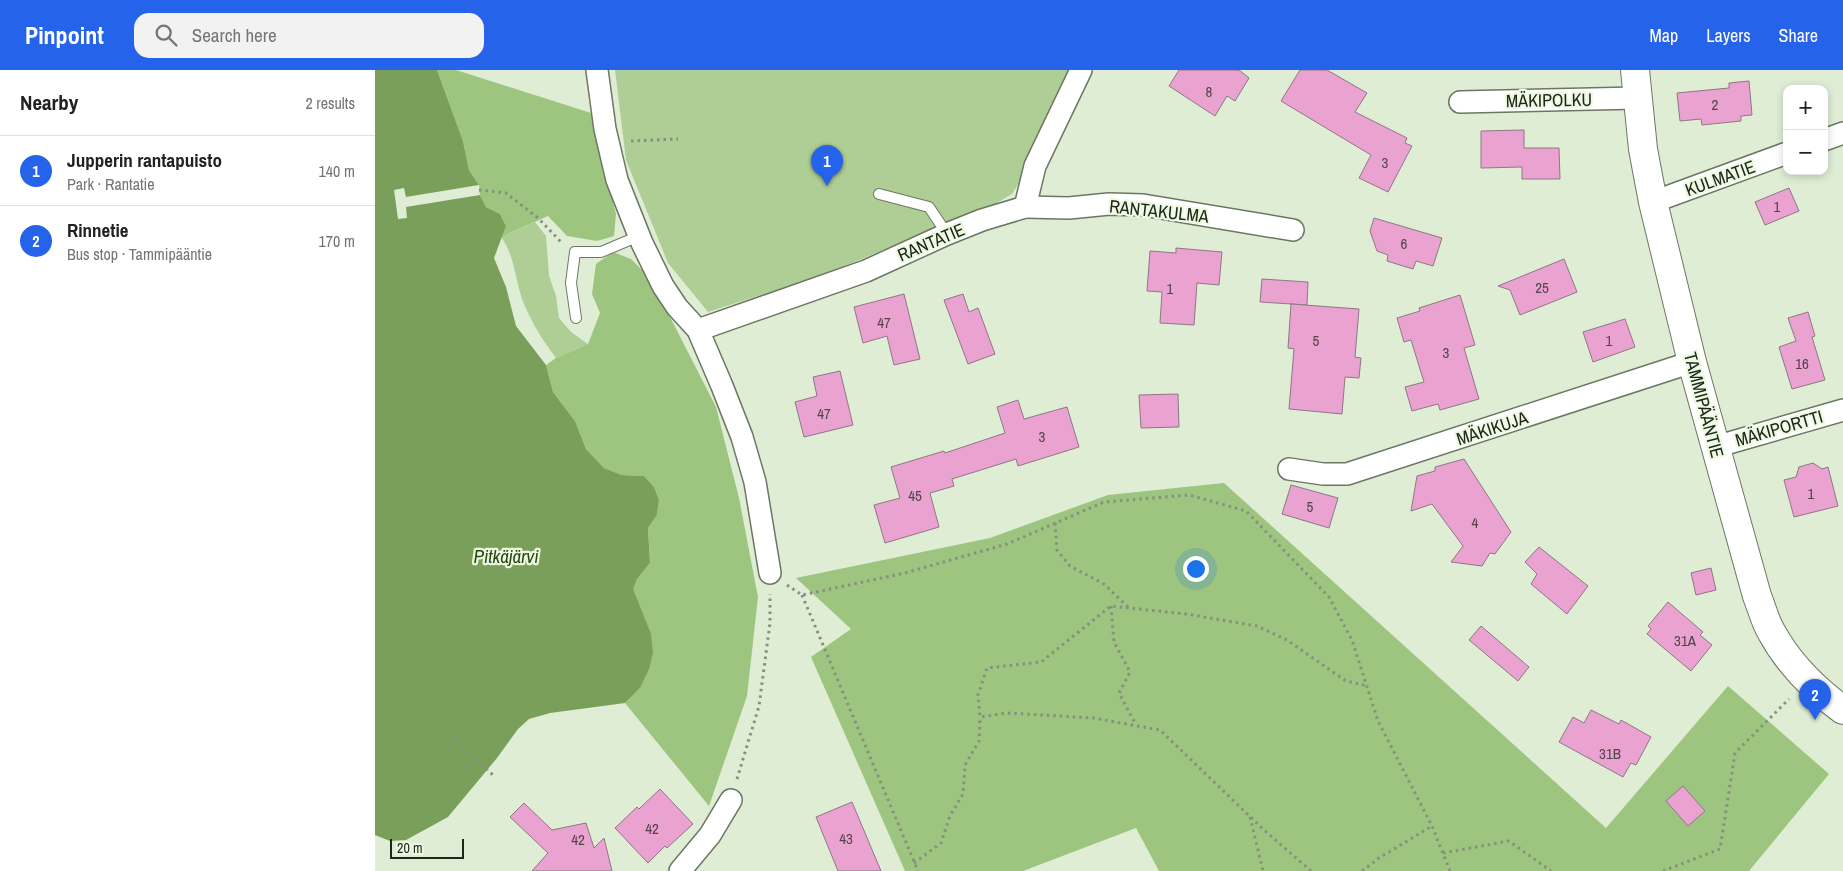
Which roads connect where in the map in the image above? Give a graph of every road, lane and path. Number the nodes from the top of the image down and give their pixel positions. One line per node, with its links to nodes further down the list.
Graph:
1 (597, 70): 9 (street)
2 (1081, 70): 14 (street)
3 (1635, 70): 4 (street, TAMMIPÄÄNTIE)
4 (1637, 98): 5 (street, MÄKIPOLKU); 13 (street, TAMMIPÄÄNTIE)
5 (1460, 102)
6 (1843, 133): 8 (street)
7 (678, 139): 9 (path)
8 (1828, 139)
9 (608, 141): 17 (street)
10 (1783, 154): 13 (street, KULMATIE)
11 (479, 190): 18 (path)
12 (879, 194): 16 (lane)
13 (1653, 202): 21 (street, TAMMIPÄÄNTIE)
14 (1025, 208): 15 (street, RANTAKULMA); 16 (street, RANTATIE)
15 (1293, 230)
16 (947, 234): 20 (street, RANTATIE)
17 (639, 236): 19 (lane); 20 (street)
18 (563, 244)
19 (576, 318)
20 (698, 330): 26 (street)
21 (1692, 362): 23 (street, TAMMIPÄÄNTIE); 24 (street, MÄKIKUJA)
22 (1843, 410): 23 (street, MÄKIPORTTI)
23 (1715, 446): 32 (street, TAMMIPÄÄNTIE)
24 (1289, 469)
25 (1055, 523): 27 (path); 29 (path); 30 (path)
26 (770, 573): 27 (path); 37 (path)
27 (802, 596): 41 (path)
28 (1111, 606): 29 (path); 33 (path); 34 (path)
29 (1128, 608): 30 (path)
30 (1368, 686): 39 (path)
31 (1789, 699): 49 (path)
32 (1843, 710)
33 (980, 717): 34 (path); 41 (path)
34 (1136, 726): 38 (path)
35 (448, 733): 36 (path)
36 (494, 776)
37 (731, 800): 42 (street)
38 (1250, 816): 44 (path); 45 (path)
39 (1432, 826): 40 (path); 46 (path)
40 (1443, 853): 47 (path); 48 (path)
41 (914, 863): 43 (path)
42 (680, 871)
43 (918, 871)
44 (1263, 871)
45 (1311, 871)
46 (1362, 871)
47 (1449, 871)
48 (1551, 871)
49 (1663, 871)

